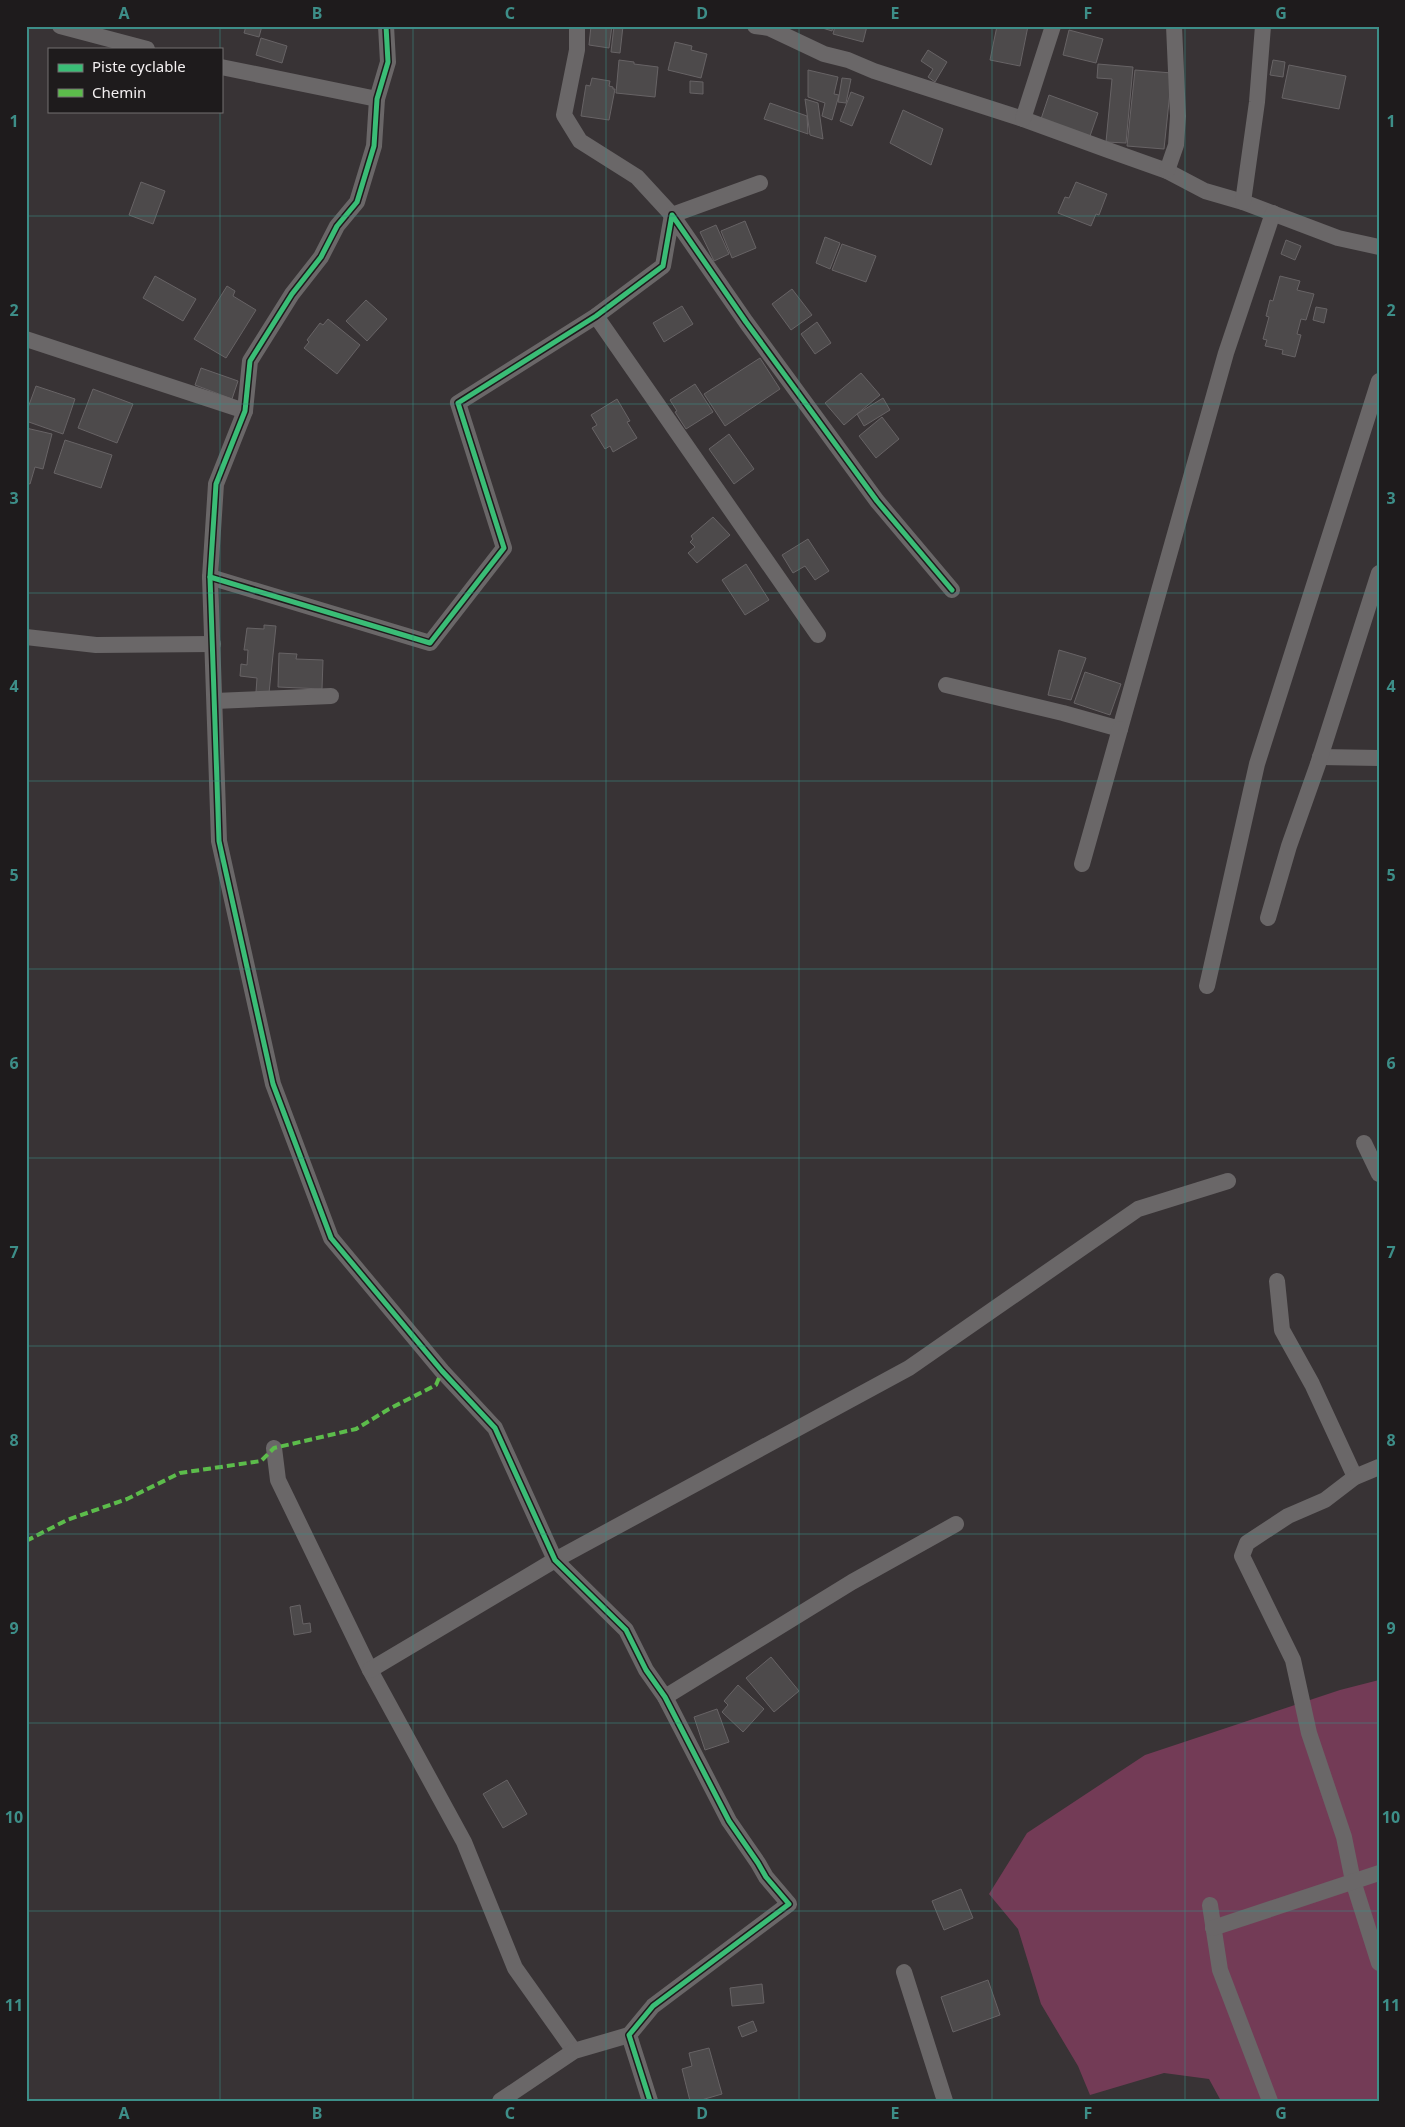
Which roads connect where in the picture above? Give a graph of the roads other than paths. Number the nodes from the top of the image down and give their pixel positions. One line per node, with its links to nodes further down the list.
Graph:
1 (60, 26): 8 (street)
2 (386, 26): 10 (street)
3 (577, 26): 16 (street)
4 (1053, 26): 11 (street)
5 (1174, 26): 12 (street)
6 (1263, 26): 14 (street)
7 (765, 27): 11 (street)
8 (143, 48)
9 (222, 68): 10 (street)
10 (377, 99): 21 (street)
11 (1023, 119): 12 (street)
12 (1167, 172): 14 (street)
13 (760, 183): 16 (street)
14 (1243, 202): 15 (street)
15 (1273, 213): 17 (street); 32 (street)
16 (672, 214): 18 (street); 24 (street)
17 (1379, 248)
18 (596, 316): 23 (street); 26 (street)
19 (26, 339): 21 (street)
20 (1379, 381): 37 (street)
21 (245, 411): 23 (street)
22 (1379, 573): 25 (street)
23 (210, 577): 28 (street)
24 (952, 590)
25 (1375, 596): 33 (street)
26 (818, 635)
27 (26, 637): 28 (street)
28 (213, 644): 31 (street)
29 (946, 685): 32 (street)
30 (331, 696): 31 (street)
31 (215, 701): 46 (street)
32 (1120, 729): 35 (street)
33 (1320, 757): 34 (street); 36 (street)
34 (1379, 758)
35 (1082, 864)
36 (1268, 918)
37 (1207, 986)
38 (1364, 1144): 39 (street)
39 (1379, 1174)
40 (1228, 1181): 46 (street)
41 (1277, 1282): 44 (street)
42 (274, 1448): 47 (street)
43 (1379, 1467): 44 (street)
44 (1355, 1477): 50 (street)
45 (956, 1524): 48 (street)
46 (555, 1560): 47 (street); 48 (street)
47 (370, 1670): 56 (street)
48 (665, 1697): 55 (street)
49 (1379, 1873): 50 (street)
50 (1353, 1881): 52 (street); 53 (street)
51 (1210, 1905): 52 (street)
52 (1213, 1928): 60 (street)
53 (1379, 1963)
54 (904, 1972): 59 (street)
55 (629, 2035): 56 (street); 58 (street)
56 (574, 2051): 57 (street)
57 (500, 2101)
58 (650, 2101)
59 (945, 2101)
60 (1270, 2101)

